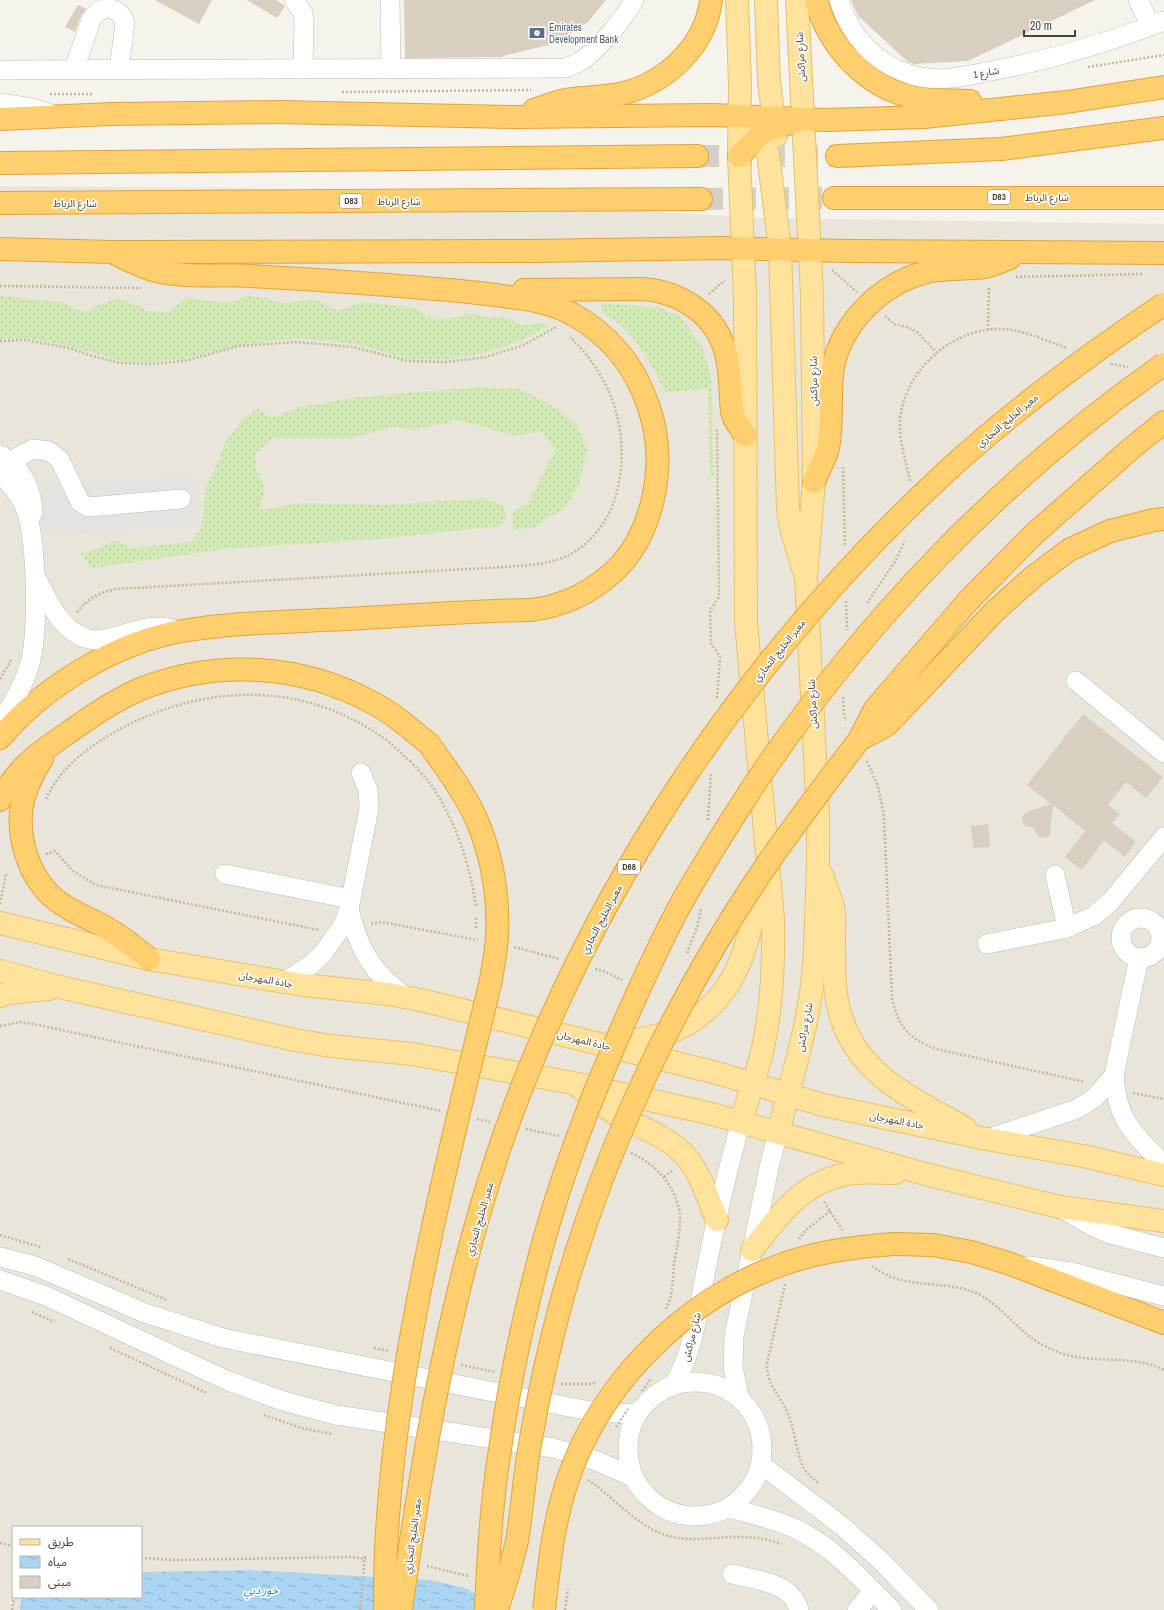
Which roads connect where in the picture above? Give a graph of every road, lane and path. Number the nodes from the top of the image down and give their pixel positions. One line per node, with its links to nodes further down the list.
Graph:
1 (294, 0): 13 (street)
2 (390, 0): 14 (street)
3 (634, 0): 14 (street)
4 (711, 0): 22 (highway)
5 (737, 0): 21 (main road, شارع مراكش)
6 (766, 0): 25 (main road)
7 (797, 0): 24 (main road, شارع مراكش)
8 (816, 0): 19 (highway)
9 (839, 0): 11 (street, شارع 1)
10 (1138, 0): 11 (street)
11 (1157, 24)
12 (74, 69): 15 (street); 16 (street); 16 (street)
13 (303, 69): 14 (street); 16 (street)
14 (391, 69)
15 (0, 70)
16 (119, 70)
17 (1164, 87): 19 (highway)
18 (0, 102): 20 (street)
19 (1067, 102): 24 (highway)
20 (58, 116): 22 (highway); 23 (highway)
21 (740, 116): 22 (highway); 25 (main road); 28 (main road, شارع مراكش)
22 (515, 117)
23 (0, 119)
24 (803, 119): 25 (highway); 38 (main road, شارع مراكش)
25 (768, 127): 28 (highway); 37 (main road); 38 (main road)
26 (1164, 128): 29 (highway)
27 (697, 156): 30 (highway)
28 (739, 156): 35 (main road, شارع مراكش)
29 (837, 156)
30 (0, 163)
31 (834, 198): 32 (highway, شارع الرباط / D83)
32 (1164, 198)
33 (701, 199): 34 (highway, شارع الرباط / D83)
34 (0, 203)
35 (744, 248): 37 (highway); 39 (highway); 58 (main road, شارع مراكش)
36 (0, 249): 39 (highway)
37 (780, 249): 38 (highway); 67 (main road)
38 (809, 250): 40 (highway); 61 (main road, شارع مراكش)
39 (112, 252): 47 (highway)
40 (1023, 252): 41 (highway); 61 (highway)
41 (1164, 253)
42 (1148, 274): 43 (path)
43 (1013, 277)
44 (989, 285): 51 (path)
45 (0, 286): 46 (path)
46 (144, 288)
47 (473, 292): 58 (highway); 70 (highway)
48 (1164, 304): 187 (highway, معبر الخليج التجاري / D68, bridge)
49 (884, 315): 54 (path)
50 (552, 323): 53 (path)
51 (988, 330)
52 (569, 336): 69 (path)
53 (0, 341)
54 (937, 353)
55 (1164, 364): 188 (highway, bridge)
56 (1164, 422): 79 (highway)
57 (717, 425): 74 (path)
58 (745, 435): 88 (main road, شارع مراكش)
59 (842, 460): 65 (path)
60 (4, 463): 62 (street); 64 (street); 64 (street)
61 (814, 482): 67 (main road, شارع مراكش)
62 (181, 499)
63 (1164, 519): 79 (highway)
64 (31, 532): 66 (street)
65 (845, 551)
66 (34, 574): 69 (street); 76 (street)
67 (806, 577): 90 (main road, شارع مراكش)
68 (846, 596): 71 (path)
69 (67, 626): 70 (street)
70 (181, 631): 77 (highway)
71 (847, 633)
72 (1076, 681): 80 (street)
73 (843, 694): 75 (path)
74 (716, 704)
75 (846, 721)
76 (0, 722)
77 (0, 738)
78 (57, 741): 83 (highway); 107 (highway); 186 (highway, bridge)
79 (863, 750): 116 (path); 189 (highway, bridge)
80 (1164, 753)
81 (712, 766): 85 (path)
82 (361, 774): 96 (street)
83 (0, 800)
84 (44, 803): 98 (path, bridge)
85 (707, 828)
86 (1164, 837): 94 (street)
87 (45, 849): 89 (path)
88 (767, 851): 114 (main road); 117 (main road, شارع مراكش)
89 (46, 854)
90 (818, 863): 118 (main road, شارع مراكش); 129 (main road)
91 (6, 874): 95 (path)
92 (225, 874): 96 (street)
93 (1055, 875): 102 (street)
94 (1111, 901): 100 (street); 102 (street)
95 (0, 904)
96 (350, 904): 109 (street); 112 (street)
97 (702, 906): 105 (path)
98 (476, 909)
99 (476, 916): 103 (path, bridge)
100 (1129, 922): 106 (street); 106 (street)
101 (0, 923): 107 (main road, جادة المهرجان)
102 (1067, 928): 104 (street)
103 (476, 943)
104 (986, 944)
105 (686, 955)
106 (1139, 958): 116 (street)
107 (149, 959): 109 (main road, جادة المهرجان)
108 (0, 971): 110 (main road)
109 (285, 982): 112 (main road, جادة المهرجان)
110 (64, 988): 111 (main road); 115 (main road)
111 (0, 996)
112 (406, 997): 114 (main road, جادة المهرجان)
113 (0, 1026): 121 (path)
114 (601, 1045): 117 (main road, جادة المهرجان)
115 (573, 1083): 125 (main road); 135 (main road)
116 (1111, 1083): 119 (path); 129 (street); 131 (street)
117 (752, 1084): 118 (main road, جادة المهرجان); 125 (main road, شارع مراكش)
118 (788, 1095): 127 (main road, شارع مراكش); 129 (main road, جادة المهرجان)
119 (1164, 1099)
120 (442, 1109): 122 (path)
121 (444, 1112)
122 (440, 1117)
123 (476, 1119): 124 (path)
124 (491, 1122)
125 (741, 1122): 127 (main road); 135 (street, شارع مراكش)
126 (522, 1128): 128 (path)
127 (778, 1133): 132 (main road); 140 (street, شارع مراكش)
128 (560, 1136)
129 (985, 1138): 133 (main road, جادة المهرجان)
130 (628, 1152): 153 (path)
131 (1164, 1165)
132 (925, 1174): 134 (main road); 140 (main road)
133 (1164, 1175)
134 (1060, 1207): 136 (main road); 139 (street)
135 (717, 1220): 163 (street, شارع مراكش)
136 (1164, 1221)
137 (846, 1234): 138 (path)
138 (798, 1241)
139 (1164, 1248)
140 (752, 1250): 164 (street, شارع مراكش)
141 (0, 1257): 165 (street)
142 (1008, 1263): 151 (street); 154 (highway); 190 (highway, bridge)
143 (880, 1265): 144 (path)
144 (866, 1266)
145 (871, 1266): 158 (path)
146 (101, 1272): 152 (path)
147 (0, 1280): 169 (street)
148 (786, 1280): 171 (path)
149 (788, 1285): 150 (path)
150 (781, 1287)
151 (1164, 1296)
152 (168, 1300)
153 (665, 1311)
154 (1164, 1323)
155 (369, 1347): 156 (path)
156 (390, 1356)
157 (455, 1364): 159 (path)
158 (1164, 1370)
159 (502, 1373)
160 (656, 1374): 165 (path, bridge)
161 (598, 1381): 162 (path)
162 (556, 1384)
163 (673, 1386): 164 (street); 165 (street)
164 (740, 1399): 167 (street)
165 (634, 1406): 166 (path, bridge); 169 (street)
166 (613, 1432)
167 (762, 1465): 172 (street); 195 (street)
168 (592, 1476): 170 (path)
169 (633, 1477): 172 (street)
170 (589, 1482)
171 (824, 1488)
172 (730, 1508): 182 (street)
173 (0, 1543): 174 (path)
174 (12, 1546)
175 (366, 1547): 185 (path, bridge)
176 (142, 1558): 177 (path)
177 (374, 1560)
178 (426, 1566): 180 (path)
179 (732, 1574): 192 (street)
180 (469, 1576)
181 (568, 1587): 191 (path, bridge)
182 (873, 1591): 193 (street); 194 (street)
183 (14, 1598): 184 (path)
184 (12, 1610)
185 (360, 1610)
186 (385, 1610)
187 (401, 1610)
188 (486, 1610)
189 (497, 1610)
190 (544, 1610)
191 (565, 1610)
192 (799, 1610)
193 (857, 1610)
194 (892, 1610)
195 (929, 1610)

